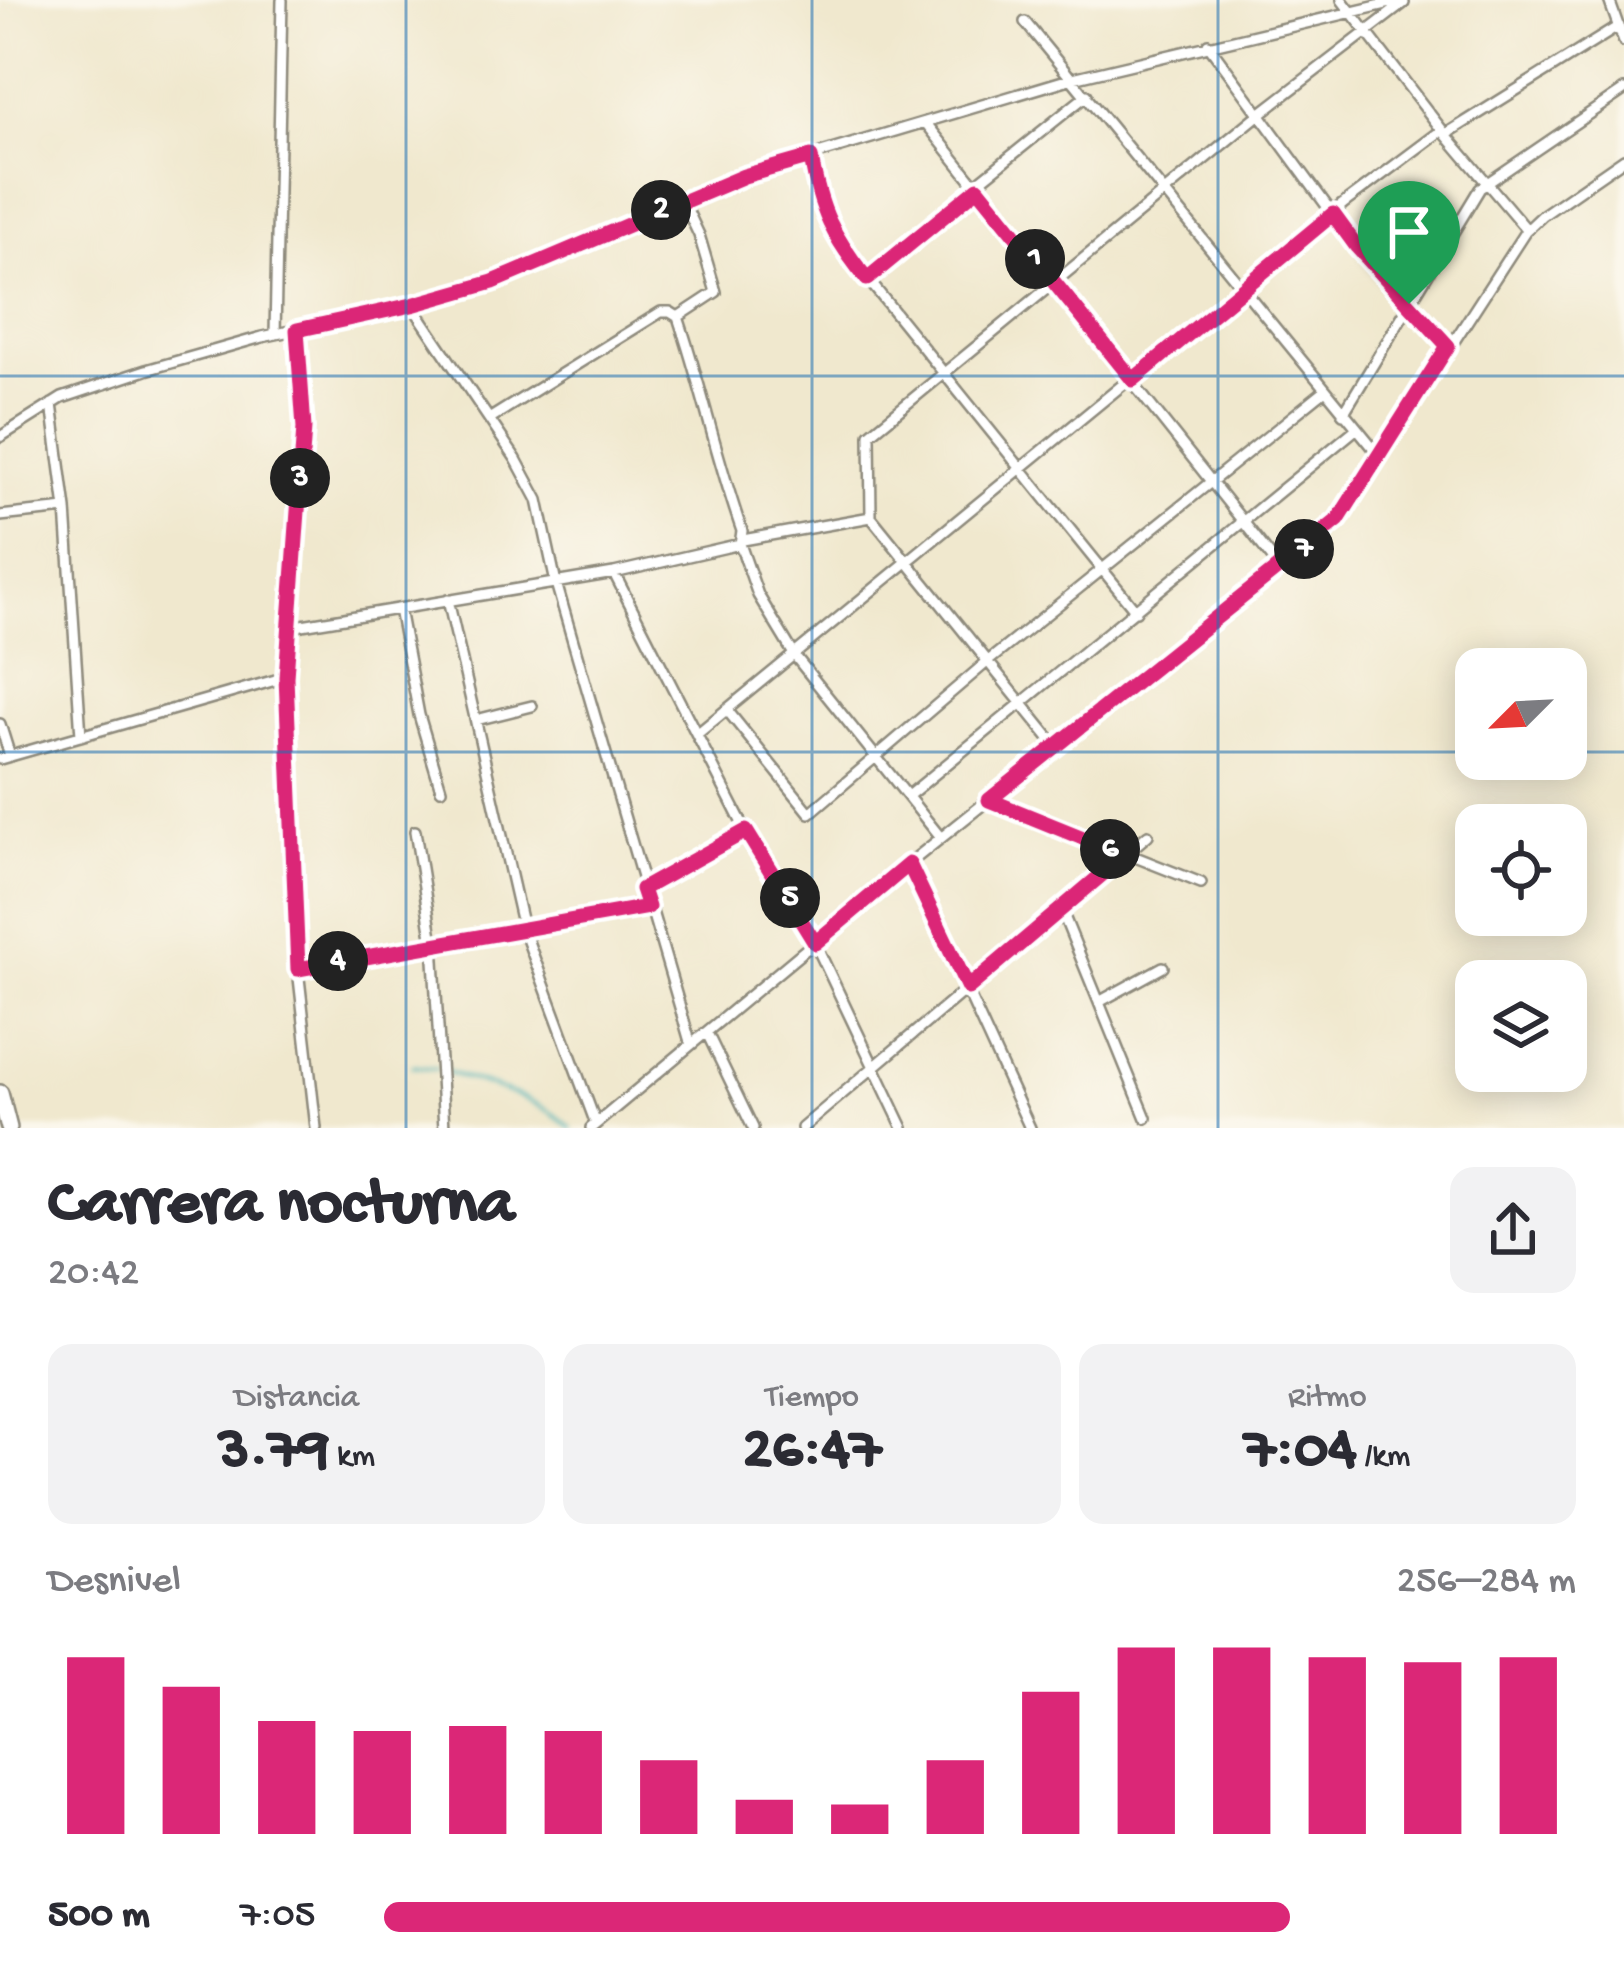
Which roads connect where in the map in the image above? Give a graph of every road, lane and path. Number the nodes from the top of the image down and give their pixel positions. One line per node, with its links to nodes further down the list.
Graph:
1 (282, 0): 32 (street)
2 (1342, 0): 5 (street)
3 (1406, 0): 5 (street); 8 (street)
4 (1610, 0): 7 (street)
5 (1349, 12): 8 (street); 10 (street)
6 (1025, 22): 11 (street)
7 (1618, 26): 9 (street); 16 (street)
8 (1365, 29): 14 (street); 16 (street)
9 (1624, 42)
10 (1208, 44): 11 (street); 14 (street)
11 (1073, 78): 13 (street); 15 (street)
12 (1624, 90): 19 (street)
13 (1087, 95): 20 (street); 21 (street)
14 (1257, 116): 21 (street); 23 (street)
15 (925, 122): 17 (street); 20 (street)
16 (1444, 132): 19 (street); 23 (street)
17 (811, 157): 22 (street); 25 (street)
18 (1624, 159): 24 (street)
19 (1485, 182): 24 (street); 28 (street)
20 (976, 186): 25 (street); 26 (street)
21 (1164, 191): 26 (street); 27 (street)
22 (683, 200): 29 (street); 30 (street)
23 (1333, 214): 27 (street); 28 (street)
24 (1527, 230): 33 (street)
25 (867, 279): 34 (street)
26 (1054, 282): 34 (street); 35 (street)
27 (1243, 290): 35 (street); 36 (street)
28 (1409, 304): 33 (street); 38 (street)
29 (412, 305): 31 (street); 39 (street)
30 (678, 317): 39 (street); 49 (street)
31 (297, 330): 32 (street); 58 (street)
32 (275, 334): 37 (street)
33 (1448, 346): 42 (street)
34 (942, 375): 43 (street); 47 (street)
35 (1133, 380): 43 (street); 44 (street)
36 (1324, 391): 38 (street); 44 (street)
37 (52, 404): 41 (street); 45 (street)
38 (1343, 414): 40 (street)
39 (489, 419): 54 (street)
40 (1356, 429): 42 (street); 48 (street)
41 (0, 437)
42 (1380, 456): 51 (street)
43 (1021, 471): 50 (street); 52 (street)
44 (1212, 479): 48 (street); 52 (street)
45 (66, 509): 46 (street); 68 (street)
46 (0, 516)
47 (871, 517): 49 (street); 50 (street)
48 (1246, 522): 51 (street); 57 (street)
49 (742, 542): 53 (street); 59 (street)
50 (908, 563): 59 (street); 60 (street)
51 (1280, 568): 69 (street)
52 (1103, 572): 57 (street); 60 (street)
53 (614, 573): 54 (street); 67 (street)
54 (556, 583): 55 (street); 82 (street)
55 (448, 601): 56 (street); 65 (street)
56 (399, 609): 58 (street); 72 (street)
57 (1136, 611): 62 (street)
58 (290, 627): 61 (street)
59 (795, 656): 64 (street); 70 (street)
60 (987, 662): 62 (street); 70 (street)
61 (286, 677): 68 (street); 89 (street)
62 (1021, 704): 69 (street); 73 (street)
63 (532, 706): 65 (street)
64 (727, 710): 67 (street); 70 (street)
65 (476, 720): 85 (street)
66 (0, 724): 71 (street)
67 (697, 734): 76 (street)
68 (81, 736): 71 (street)
69 (1057, 747): 74 (street)
70 (875, 756): 73 (street)
71 (5, 758)
72 (441, 789)
73 (908, 796): 78 (street)
74 (989, 800): 78 (street); 79 (street)
75 (415, 831): 86 (street)
76 (746, 831): 82 (street); 87 (street)
77 (1148, 835): 79 (street)
78 (941, 838): 80 (street)
79 (1125, 855): 81 (street); 84 (street)
80 (909, 864): 87 (street); 90 (street)
81 (1201, 883)
82 (642, 889): 83 (street)
83 (648, 907): 85 (street); 93 (street)
84 (1061, 909): 90 (street); 91 (street)
85 (523, 928): 86 (street); 97 (street)
86 (433, 943): 89 (street); 100 (street)
87 (815, 943): 92 (street); 94 (street)
88 (1163, 967): 91 (street)
89 (298, 969): 99 (street)
90 (968, 988): 94 (street); 104 (street)
91 (1100, 1002): 96 (street)
92 (707, 1033): 93 (street); 101 (street)
93 (691, 1045): 97 (street)
94 (874, 1067): 102 (street); 103 (street)
95 (0, 1093): 98 (highway)
96 (1146, 1118)
97 (594, 1126)
98 (9, 1128)
99 (316, 1128)
100 (444, 1128)
101 (753, 1128)
102 (802, 1128)
103 (903, 1128)
104 (1030, 1128)

